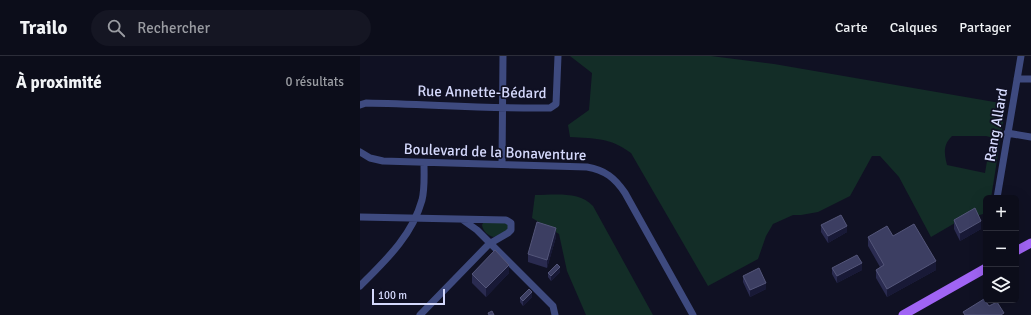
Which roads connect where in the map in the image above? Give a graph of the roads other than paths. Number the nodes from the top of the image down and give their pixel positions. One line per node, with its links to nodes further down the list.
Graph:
1 (503, 56): 7 (street)
2 (558, 56): 7 (street, Rue Annette-Bédard)
3 (1021, 56): 4 (street, Rang Allard)
4 (1017, 78): 5 (street); 8 (street, Rang Allard)
5 (1031, 79)
6 (360, 105): 7 (street, Rue Annette-Bédard)
7 (502, 108): 12 (street)
8 (1007, 133): 9 (street); 13 (street, Rang Allard)
9 (1031, 137)
10 (360, 152): 11 (street, Boulevard de la Bonaventure)
11 (424, 163): 12 (street, Boulevard de la Bonaventure); 15 (street)
12 (502, 164): 25 (street, Boulevard de la Bonaventure)
13 (997, 195)
14 (360, 217): 15 (street)
15 (414, 219): 16 (street); 21 (street)
16 (463, 220): 18 (street); 18 (street)
17 (1031, 243): 19 (main road)
18 (490, 244): 23 (street); 24 (street)
19 (1019, 249)
20 (983, 270): 22 (main road)
21 (360, 286)
22 (921, 304): 26 (main road); 27 (main road)
23 (420, 315)
24 (555, 315)
25 (693, 315)
26 (898, 315)
27 (903, 315)

